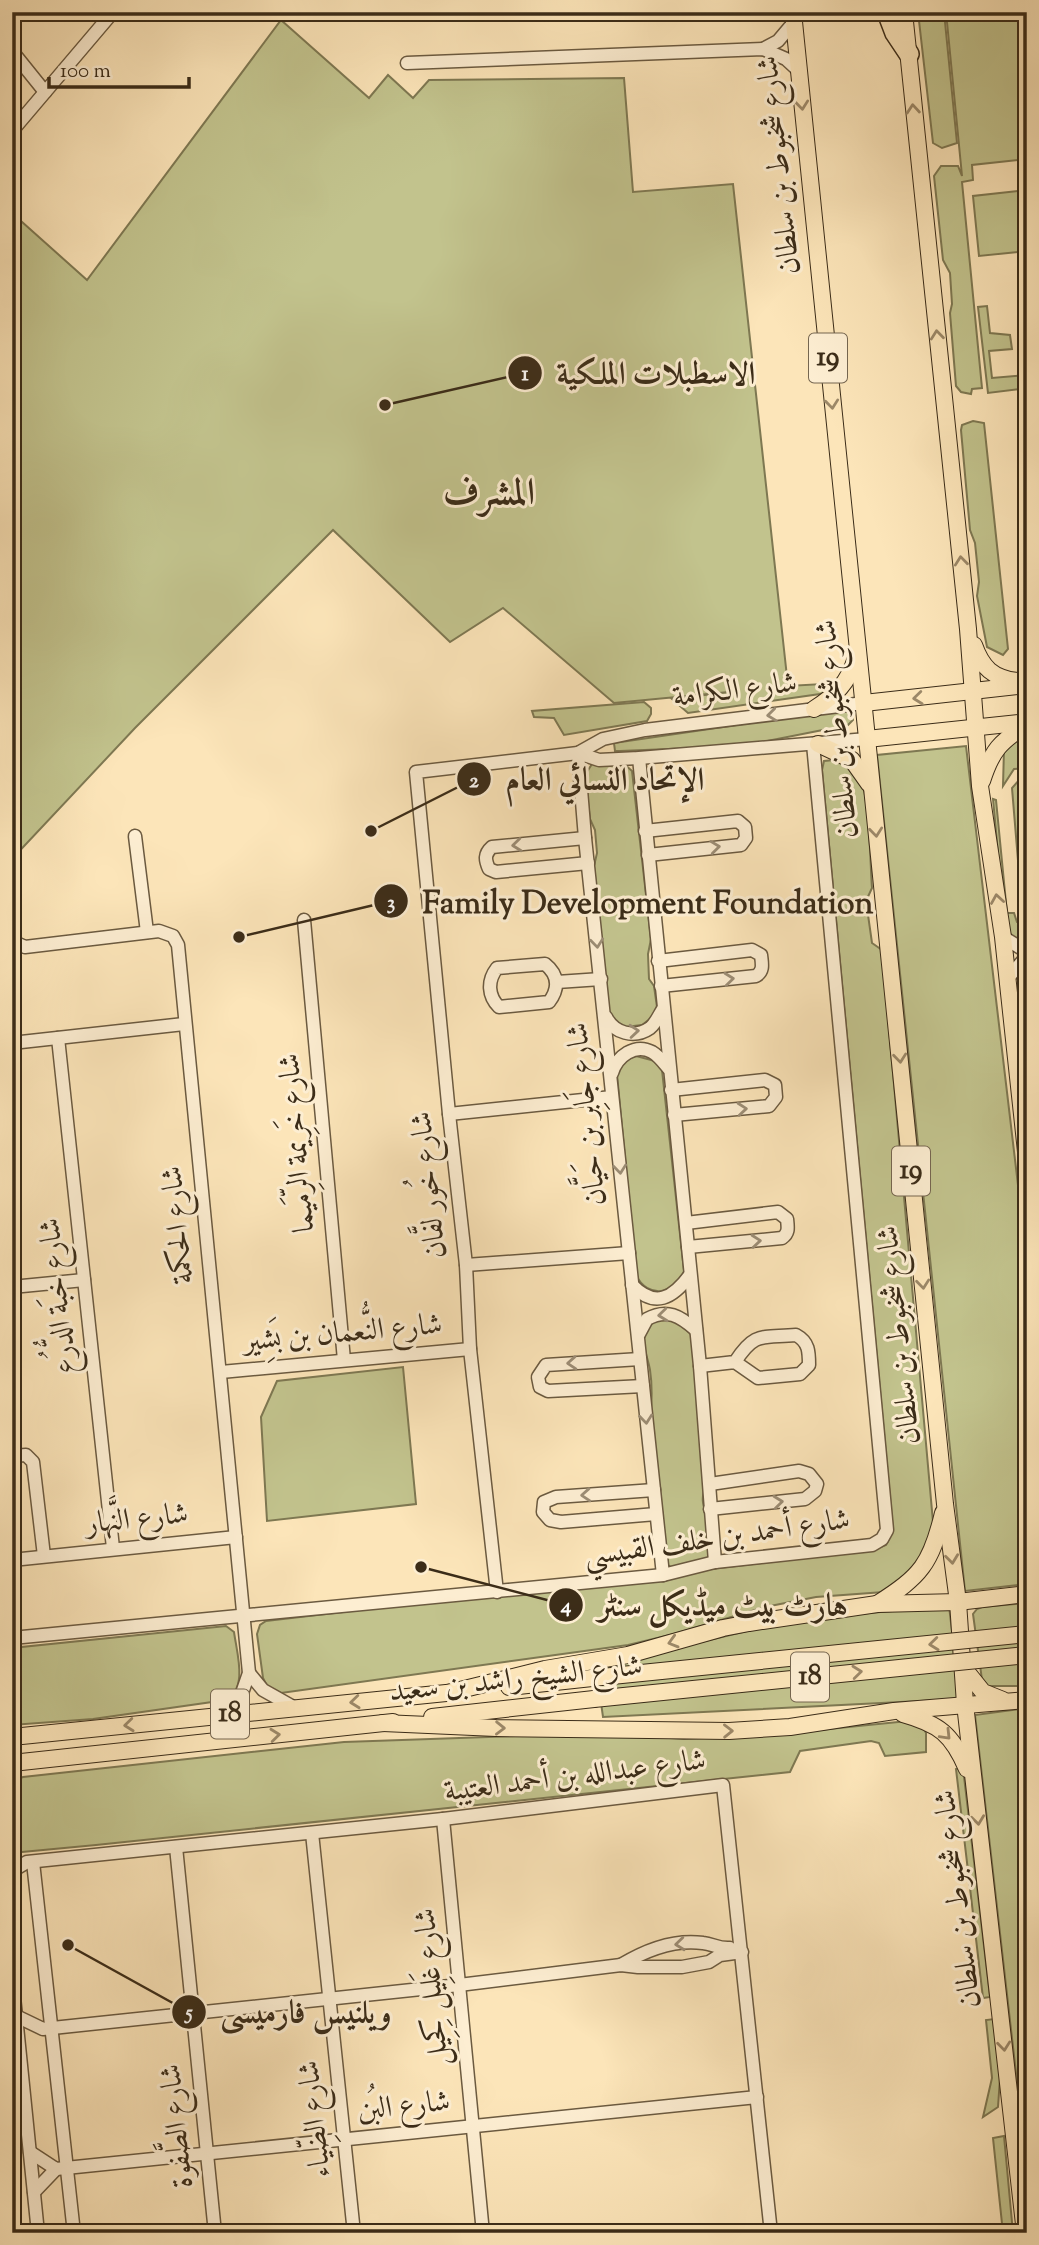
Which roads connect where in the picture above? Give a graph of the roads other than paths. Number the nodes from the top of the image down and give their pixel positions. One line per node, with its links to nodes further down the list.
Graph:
1 (113, 12): 10 (street)
2 (887, 12): 7 (highway)
3 (904, 12): 7 (main road)
4 (793, 17): 5 (street); 9 (main road, شارع شخبوط بن سلطان / 19)
5 (764, 49): 8 (street); 9 (street)
6 (12, 51): 10 (street)
7 (909, 54): 12 (main road, one-way to 7)
8 (407, 63)
9 (799, 71): 13 (main road, شارع شخبوط بن سلطان / 19, one-way to 13)
10 (45, 92): 11 (street)
11 (12, 131)
12 (968, 629): 14 (main road); 15 (main road)
13 (858, 652): 16 (main road, شارع شخبوط بن سلطان / 19); 17 (main road)
14 (1027, 684): 15 (main road, شارع الكرامة)
15 (973, 692): 16 (main road, شارع الكرامة, one-way to 16); 19 (main road)
16 (864, 703): 17 (street, شارع الكرامة); 20 (main road, شارع شخبوط بن سلطان / 19)
17 (814, 709): 22 (street, شارع الكرامة, one-way to 22)
18 (1027, 723): 19 (main road, شارع الكرامة); 25 (main road)
19 (975, 727): 20 (main road, شارع الكرامة); 25 (main road)
20 (867, 739): 21 (street, شارع الكرامة); 26 (main road, شارع شخبوط بن سلطان / 19)
21 (815, 744): 23 (street, شارع الكرامة); 26 (main road); 81 (street, شارع أحمد بن خلف القبيسي)
22 (578, 753): 23 (street, شارع الكرامة); 24 (street, شارع الكرامة); 29 (street, شارع جَابِر بن حَيَّان)
23 (639, 758): 27 (street)
24 (416, 772): 51 (street, شارع خُور لفَّان)
25 (980, 786): 34 (main road, one-way to 25)
26 (872, 790): 74 (main road, شارع شخبوط بن سلطان / 19, one-way to 74)
27 (645, 831): 30 (street); 30 (street, one-way to 27)
28 (135, 836): 33 (street)
29 (585, 838): 31 (street, شارع جَابِر بن حَيَّان); 31 (street, one-way to 31)
30 (648, 855): 37 (street)
31 (588, 863): 39 (street, شارع جَابِر بن حَيَّان, one-way to 39)
32 (304, 920): 66 (street, شارع خَرِيمة الرِّمَيما)
33 (147, 932): 35 (street, شارع الحكمة); 44 (street, شارع الحكمة)
34 (1003, 937): 36 (street); 38 (main road)
35 (12, 941)
36 (1027, 954): 38 (street)
37 (658, 961): 41 (street); 41 (street, one-way to 37)
38 (1008, 978): 53 (main road)
39 (601, 979): 40 (street); 43 (street, شارع جَابِر بن حَيَّان)
40 (557, 982): 40 (street)
41 (661, 986): 42 (street)
42 (663, 1009): 43 (street, one-way to 42); 47 (street)
43 (604, 1014): 48 (street, شارع جَابِر بن حَيَّان)
44 (184, 1024): 45 (street); 69 (street, شارع الحكمة)
45 (58, 1038): 46 (street); 59 (street, شارع خبَة الدُّرُع)
46 (12, 1043)
47 (669, 1069): 48 (street); 49 (street)
48 (611, 1075): 50 (street, شارع جَابِر بن حَيَّان)
49 (671, 1090): 52 (street); 52 (street, one-way to 49)
50 (612, 1097): 51 (street); 56 (street, شارع جَابِر بن حَيَّان, one-way to 56)
51 (449, 1114): 57 (street, شارع خُور لفَّان)
52 (674, 1115): 54 (street)
53 (1027, 1161)
54 (686, 1223): 55 (street); 55 (street, one-way to 54)
55 (688, 1247): 58 (street)
56 (629, 1253): 57 (street); 60 (street, شارع جَابِر بن حَيَّان)
57 (466, 1265): 64 (street, شارع خُور لفَّان)
58 (690, 1275): 60 (street); 62 (street)
59 (84, 1280): 61 (street); 78 (street, شارع خبَة الدُّرُع)
60 (632, 1284): 63 (street, شارع جَابِر بن حَيَّان)
61 (12, 1287)
62 (696, 1330): 63 (street, one-way to 63); 68 (street)
63 (638, 1339): 65 (street, شارع جَابِر بن حَيَّان)
64 (470, 1349): 66 (street, شارع النُّعمان بن بَشِير); 83 (street, شارع خُور لفَّان)
65 (640, 1359): 70 (street, شارع جَابِر بن حَيَّان); 70 (street, one-way to 70)
66 (344, 1360): 69 (street, شارع النُّعمان بن بَشِير)
67 (735, 1362): 67 (street); 68 (street)
68 (699, 1366): 72 (street)
69 (221, 1372): 77 (street, شارع الحكمة)
70 (643, 1386): 73 (street, شارع جَابِر بن حَيَّان, one-way to 73)
71 (12, 1456): 79 (street)
72 (710, 1484): 75 (street); 75 (street, one-way to 72)
73 (654, 1490): 76 (street, شارع جَابِر بن حَيَّان); 76 (street, one-way to 76)
74 (945, 1504): 86 (main road, شارع شخبوط بن سلطان / 19, one-way to 86); 87 (main road)
75 (710, 1509): 81 (street)
76 (656, 1514): 82 (street, شارع جَابِر بن حَيَّان)
77 (236, 1537): 78 (street, شارع النَّهار); 88 (street, شارع الحكمة)
78 (113, 1548): 79 (street, شارع النَّهار)
79 (44, 1556): 80 (street, شارع النَّهار)
80 (12, 1560)
81 (715, 1562): 82 (street, شارع أحمد بن خلف القبيسي)
82 (663, 1575): 83 (street, شارع أحمد بن خلف القبيسي)
83 (497, 1592): 88 (street, شارع أحمد بن خلف القبيسي)
84 (1027, 1594): 85 (main road)
85 (988, 1599): 86 (main road); 89 (main road)
86 (958, 1602): 87 (main road); 89 (main road, شارع شخبوط بن سلطان / 19)
87 (877, 1605): 95 (main road, one-way to 95)
88 (243, 1617): 91 (street, شارع أحمد بن خلف القبيسي); 94 (street, شارع الحكمة)
89 (960, 1633): 93 (main road, شارع شخبوط بن سلطان / 19)
90 (1027, 1634): 95 (main road, شارع الشيخ راشد بن سعيد / 18, one-way to 95, bridge)
91 (12, 1638)
92 (1027, 1655): 102 (main road, شارع الشيخ راشد بن سعيد / 18, one-way to 92, bridge)
93 (962, 1667): 97 (main road); 98 (main road, شارع شخبوط بن سلطان / 19)
94 (249, 1672): 99 (street); 101 (street)
95 (448, 1693): 99 (main road, شارع الشيخ راشد بن سعيد / 18, one-way to 99)
96 (1027, 1700): 97 (main road)
97 (1007, 1701): 98 (main road)
98 (965, 1704): 100 (main road); 105 (main road, شارع شخبوط بن سلطان / 19)
99 (295, 1708): 101 (main road, شارع الشيخ راشد بن سعيد / 18)
100 (894, 1711): 102 (main road, one-way to 100); 105 (main road, one-way to 105)
101 (223, 1715): 103 (main road, شارع الشيخ راشد بن سعيد / 18, one-way to 103)
102 (383, 1723): 104 (main road, شارع الشيخ راشد بن سعيد / 18, one-way to 102)
103 (12, 1737)
104 (15, 1765)
105 (974, 1786): 128 (main road, شارع شخبوط بن سلطان / 19, one-way to 128)
106 (443, 1819): 107 (street, شارع عبدالله بن أحمد العتيبة); 112 (street, شارع عبدالله بن أحمد العتيبة); 115 (street, شارع غَلِيل كِحِيل)
107 (312, 1833): 108 (street, شارع عبدالله بن أحمد العتيبة); 116 (street, شارع الضِّياء)
108 (176, 1847): 110 (street, شارع عبدالله بن أحمد العتيبة); 117 (street, شارع الصَّفوة)
109 (12, 1857): 110 (street, شارع عبدالله بن أحمد العتيبة)
110 (30, 1862): 111 (street, شارع عبدالله بن أحمد العتيبة); 119 (street)
111 (12, 1871)
112 (742, 1950): 113 (street); 113 (street, one-way to 113); 121 (street, شارع عبدالله بن أحمد العتيبة)
113 (621, 1965): 115 (street)
114 (12, 1977): 118 (street)
115 (459, 1985): 116 (street); 122 (street, شارع غَلِيل كِحِيل)
116 (330, 1998): 117 (street); 123 (street, شارع الضِّياء)
117 (193, 2013): 119 (street); 125 (street, شارع الصَّفوة)
118 (16, 2016): 119 (street); 120 (street)
119 (47, 2028): 120 (street); 126 (street)
120 (20, 2051): 124 (street)
121 (757, 2097): 122 (street, شارع البُن); 136 (street, شارع عبدالله بن أحمد العتيبة)
122 (472, 2126): 123 (street, شارع البُن); 135 (street, شارع غَلِيل كِحِيل)
123 (344, 2139): 125 (street, شارع البُن); 134 (street, شارع الضِّياء)
124 (30, 2152): 126 (street); 127 (street)
125 (207, 2154): 126 (street, شارع البُن); 133 (street, شارع الصَّفوة)
126 (62, 2169): 127 (street); 132 (street)
127 (34, 2192): 131 (street)
128 (1025, 2210): 137 (main road, شارع شخبوط بن سلطان / 19)
129 (12, 2225): 130 (street)
130 (13, 2233)
131 (38, 2233)
132 (74, 2233)
133 (215, 2233)
134 (354, 2233)
135 (483, 2233)
136 (771, 2233)
137 (1025, 2233)

